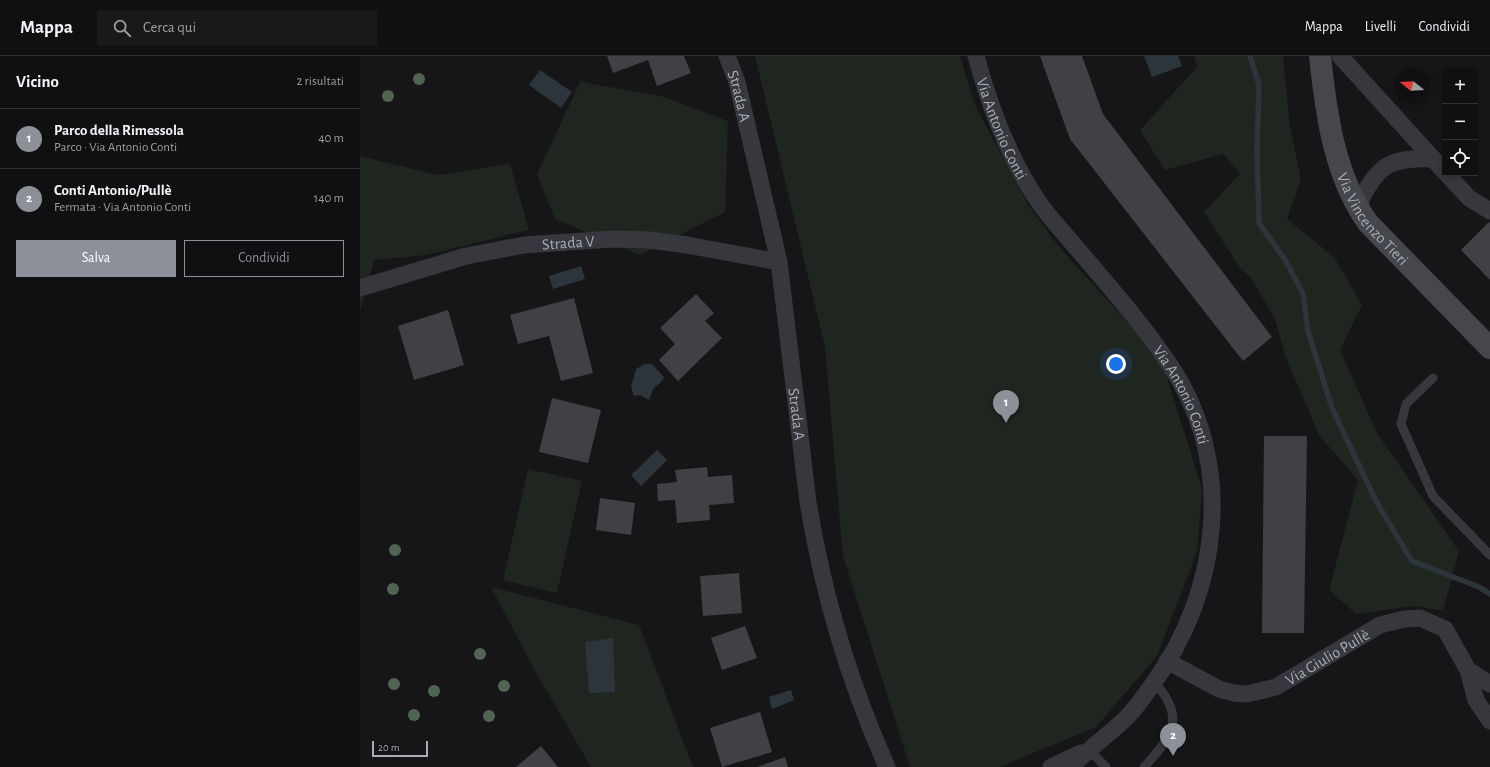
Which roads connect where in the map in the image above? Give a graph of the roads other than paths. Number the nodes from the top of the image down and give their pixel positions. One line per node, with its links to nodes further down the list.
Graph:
1 (727, 56): 10 (street, Strada A)
2 (976, 56): 15 (street, Via Antonio Conti)
3 (1320, 56): 8 (street, Via Vincenzo Tieri)
4 (1340, 56): 5 (street)
5 (1433, 159): 6 (street); 8 (street)
6 (1442, 169)
7 (1449, 176): 9 (street)
8 (1358, 206): 12 (street, Via Vincenzo Tieri)
9 (1490, 211)
10 (779, 262): 11 (street, Strada V); 21 (street, Strada A)
11 (360, 288)
12 (1490, 348)
13 (1433, 378): 14 (lane)
14 (1490, 554)
15 (1167, 661): 16 (street, Via Giulio Pullè); 17 (street, Via Antonio Conti)
16 (1468, 670): 18 (street, Via Giulio Pullè); 19 (street, Via Giulio Pullè)
17 (1154, 682): 20 (street, Via Antonio Conti); 25 (lane)
18 (1490, 684)
19 (1490, 721)
20 (1088, 749): 22 (street); 23 (street); 24 (lane)
21 (887, 767)
22 (1051, 767)
23 (1071, 767)
24 (1106, 767)
25 (1144, 767)

